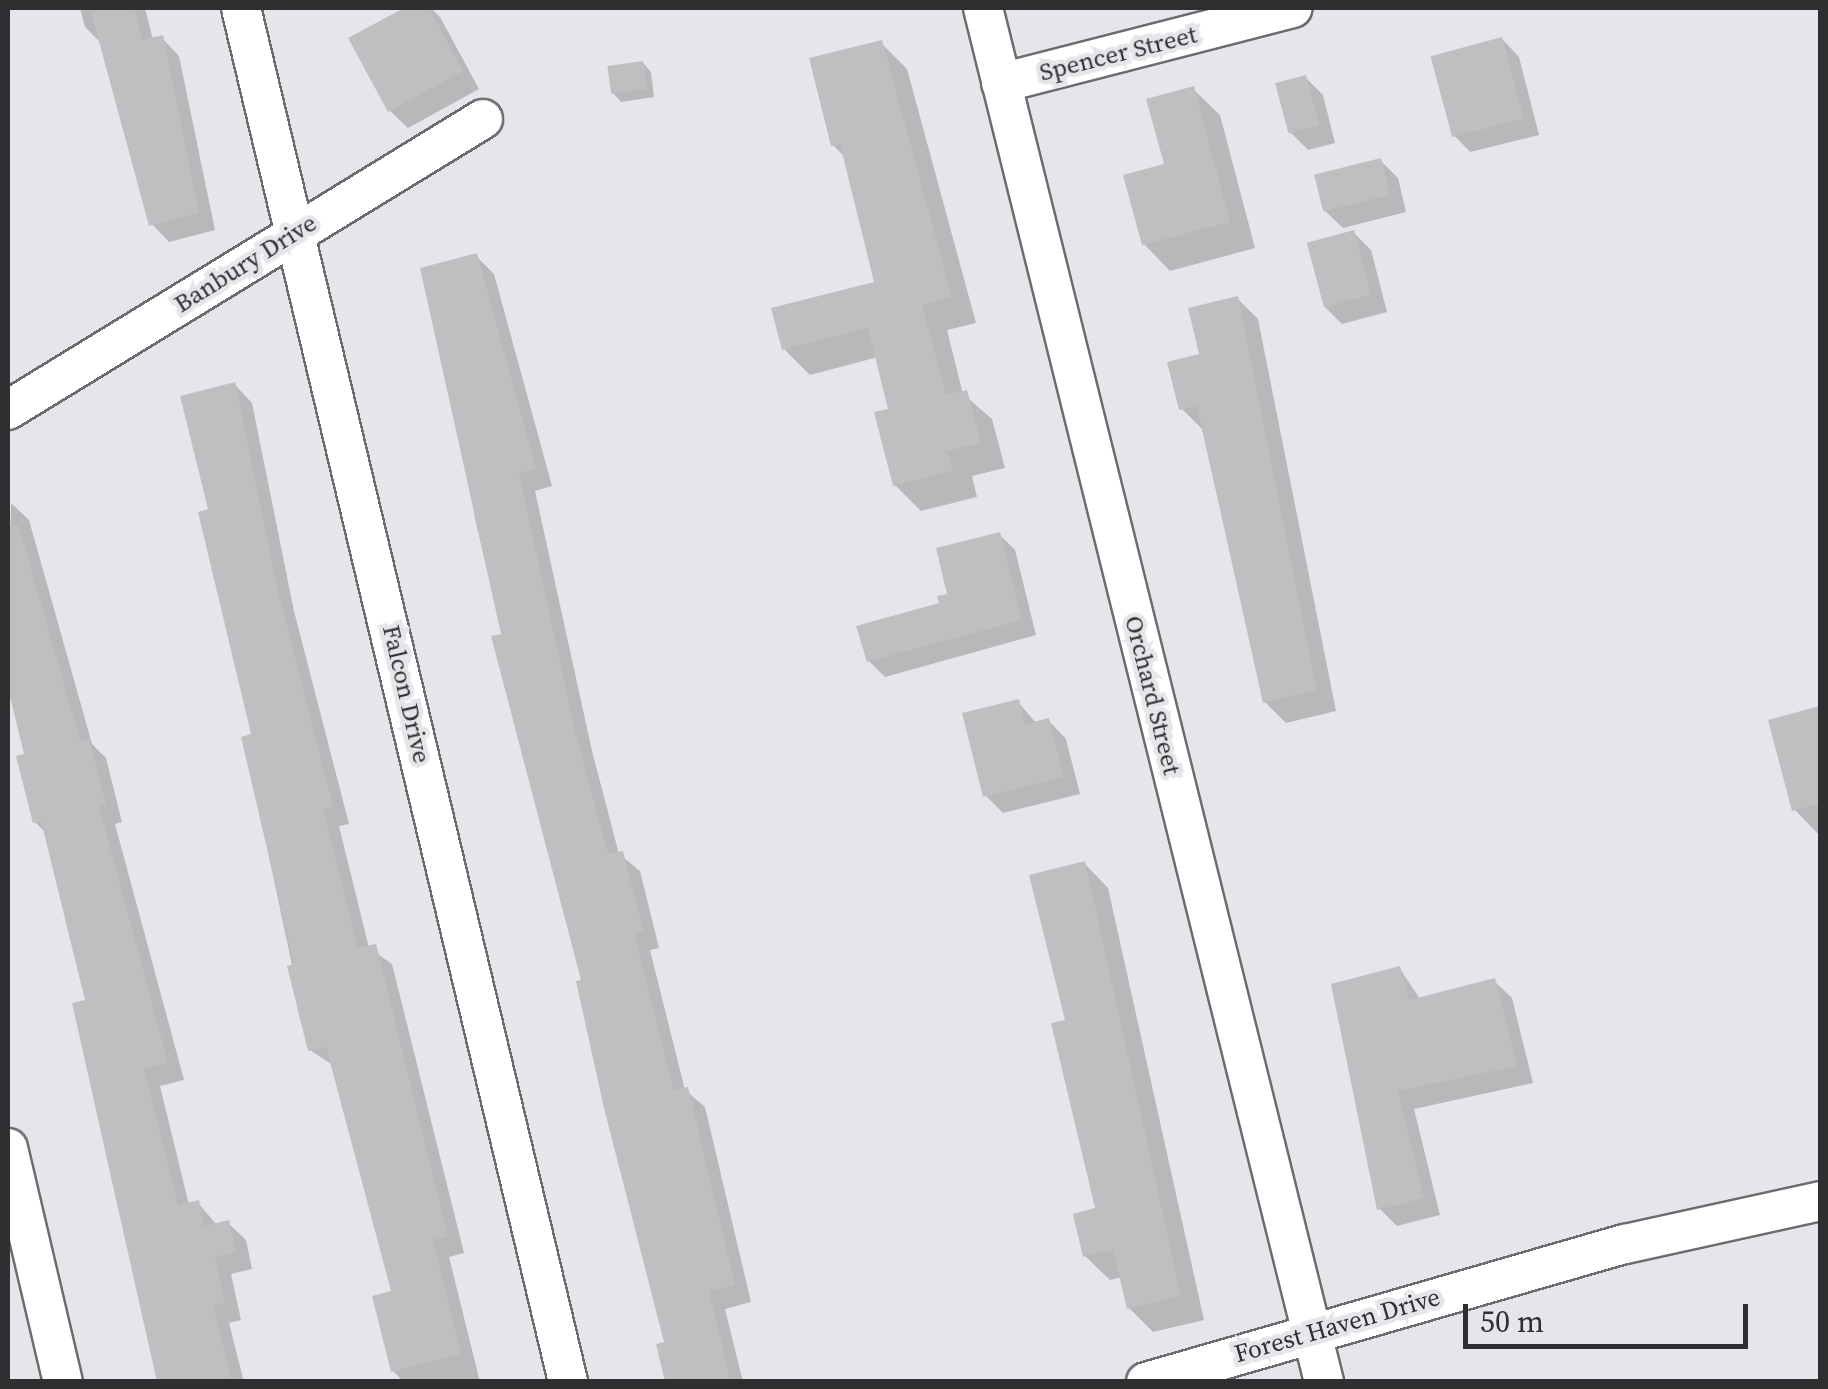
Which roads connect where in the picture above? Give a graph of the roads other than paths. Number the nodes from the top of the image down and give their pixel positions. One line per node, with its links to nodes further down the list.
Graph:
1 (241, 8): 6 (street, Falcon Drive)
2 (983, 8): 4 (street, Orchard Street)
3 (1294, 8): 4 (street, Spencer Street)
4 (1001, 83): 10 (street, Orchard Street)
5 (483, 118): 6 (street, Banbury Drive)
6 (297, 230): 7 (street, Banbury Drive); 12 (street, Falcon Drive)
7 (8, 410)
8 (8, 1148): 11 (street)
9 (1820, 1201): 10 (street, Forest Haven Drive)
10 (1311, 1330): 13 (street, Forest Haven Drive); 14 (street, Orchard Street)
11 (63, 1382)
12 (568, 1382)
13 (1146, 1382)
14 (1324, 1382)

